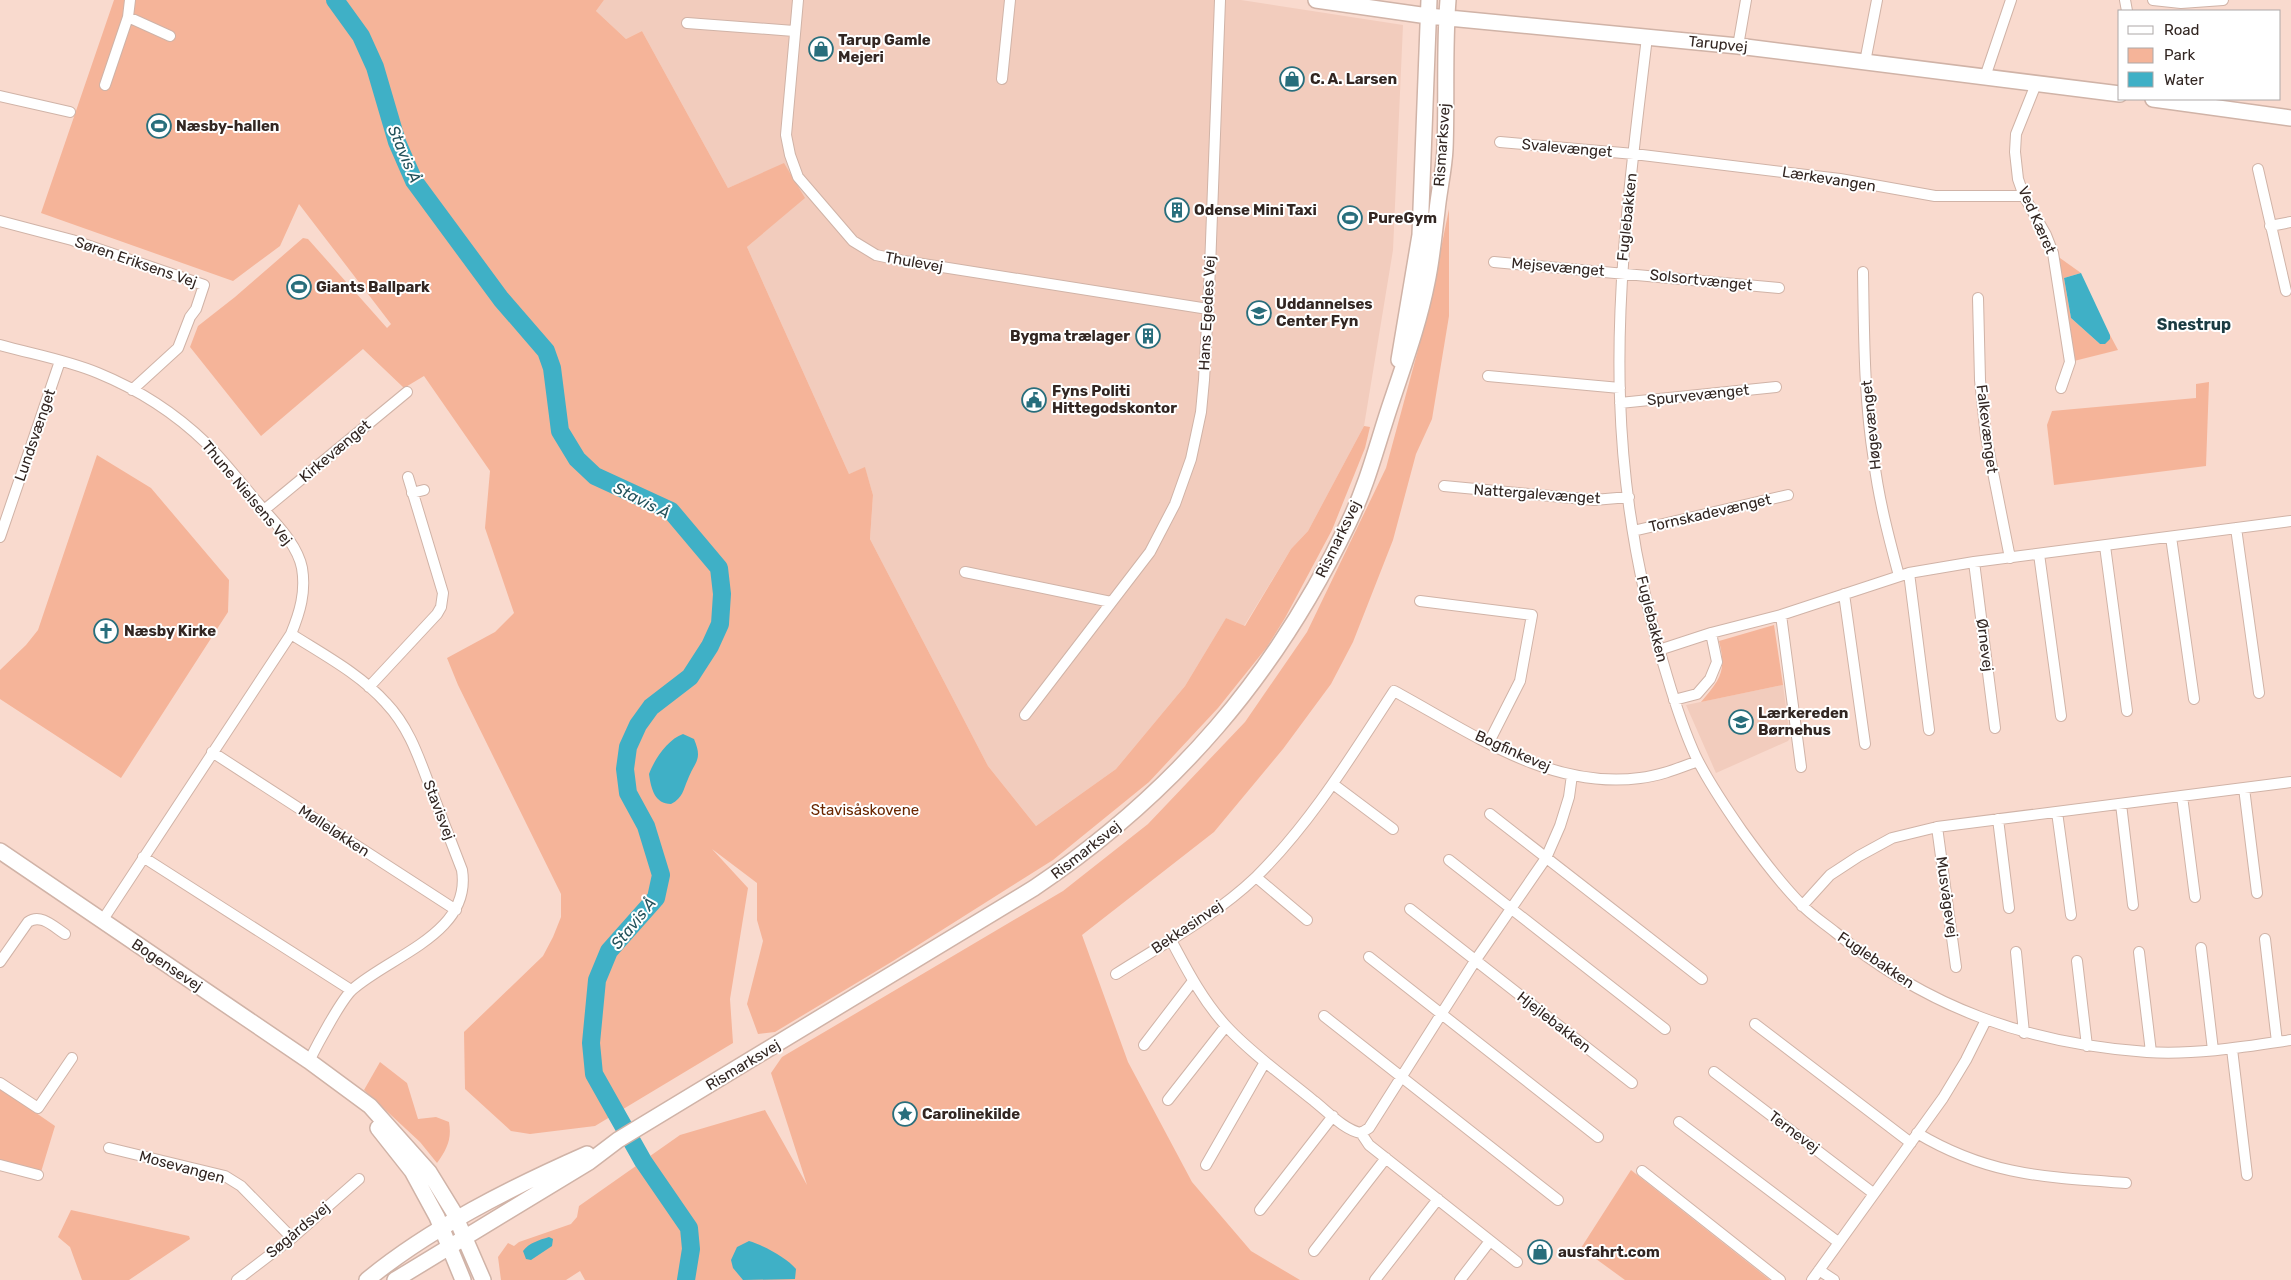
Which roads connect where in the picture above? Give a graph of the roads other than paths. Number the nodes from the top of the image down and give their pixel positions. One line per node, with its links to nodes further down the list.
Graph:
1 (130, 0): 15 (street)
2 (798, 0): 18 (street, Thulevej)
3 (1010, 0): 24 (street)
4 (1220, 0): 45 (street, Hans Egedes Vej)
5 (1316, 0): 14 (main road, Tarupvej)
6 (1429, 0): 14 (main road, Rismarksvej)
7 (1448, 0): 16 (main road, Rismarksvej)
8 (1746, 0): 21 (street)
9 (1877, 0): 22 (street)
10 (2011, 0): 23 (street)
11 (2154, 0): 13 (street)
12 (2223, 0): 13 (street)
13 (2182, 5)
14 (1428, 16): 16 (main road, Tarupvej); 54 (main road, Rismarksvej)
15 (128, 17): 19 (street); 26 (street)
16 (1447, 18): 20 (main road, Tarupvej); 54 (main road, Rismarksvej)
17 (687, 23): 18 (street)
18 (794, 32): 45 (street, Thulevej)
19 (170, 36)
20 (1647, 37): 21 (main road, Tarupvej); 33 (street, Fuglebakken)
21 (1738, 46): 22 (main road, Tarupvej)
22 (1864, 62): 23 (main road, Tarupvej)
23 (1985, 77): 25 (main road, Tarupvej)
24 (1002, 79)
25 (2036, 84): 27 (main road, Tarupvej); 35 (street, Ved Kæret)
26 (105, 85)
27 (2118, 94)
28 (0, 96): 30 (street)
29 (2160, 100): 31 (main road)
30 (70, 112)
31 (2291, 118)
32 (1500, 142): 33 (street, Svalevænget)
33 (1634, 154): 35 (street, Lærkevangen); 40 (street, Fuglebakken)
34 (2258, 169): 38 (street)
35 (2024, 196): 51 (street, Ved Kæret)
36 (0, 221): 52 (street, Søren Eriksens Vej)
37 (2291, 222): 38 (street)
38 (2270, 226): 43 (street)
39 (1494, 262): 40 (street, Mejsevænget)
40 (1622, 272): 42 (street, Solsortvænget); 50 (street, Fuglebakken)
41 (1863, 272): 73 (street, Høgevænget)
42 (1779, 288)
43 (2286, 291)
44 (1978, 298): 70 (street, Falkevænget)
45 (1208, 309): 76 (street, Hans Egedes Vej)
46 (0, 345): 47 (street, Thune Nielsens Vej)
47 (60, 361): 52 (street, Thune Nielsens Vej); 66 (street, Lundsvænget)
48 (1488, 376): 50 (street)
49 (1776, 387): 55 (street, Spurvevænget)
50 (1620, 388): 55 (street, Fuglebakken)
51 (2061, 388)
52 (132, 390): 62 (street, Thune Nielsens Vej)
53 (406, 392): 62 (street, Kirkevænget)
54 (1391, 403): 166 (main road, Rismarksvej)
55 (1620, 403): 61 (street, Fuglebakken)
56 (408, 477): 59 (street)
57 (1444, 486): 61 (street, Nattergalevænget)
58 (424, 490): 59 (street)
59 (412, 493): 81 (street)
60 (1788, 495): 65 (street, Tornskadevænget)
61 (1629, 497): 65 (street, Fuglebakken)
62 (264, 510): 78 (street, Thune Nielsens Vej)
63 (2291, 521): 64 (street)
64 (2236, 528): 67 (street); 83 (street)
65 (1633, 531): 80 (street, Fuglebakken)
66 (0, 537)
67 (2171, 537): 68 (street); 84 (street)
68 (2105, 546): 69 (street); 86 (street)
69 (2040, 554): 70 (street); 88 (street)
70 (2010, 558): 71 (street)
71 (1974, 562): 73 (street); 89 (street, Ørnevej)
72 (965, 572): 76 (street)
73 (1904, 575): 74 (street); 90 (street)
74 (1844, 594): 77 (street); 92 (street)
75 (1420, 601): 91 (street)
76 (1111, 602): 87 (street, Hans Egedes Vej)
77 (1781, 615): 79 (street); 95 (street)
78 (290, 634): 81 (street, Stavisvej); 93 (street, Thune Nielsens Vej)
79 (1711, 634): 80 (street); 85 (street)
80 (1659, 650): 85 (street, Fuglebakken)
81 (369, 686): 119 (street, Stavisvej)
82 (1394, 691): 91 (street, Bogfinkevej); 98 (street, Bekkasinvej)
83 (2259, 693)
84 (2194, 699)
85 (1674, 700): 94 (street, Fuglebakken)
86 (2127, 712)
87 (1025, 715)
88 (2061, 716)
89 (1995, 728)
90 (1929, 730)
91 (1488, 742): 96 (street, Bogfinkevej)
92 (1865, 744)
93 (212, 752): 108 (street, Thune Nielsens Vej); 119 (street, Mølleløkken)
94 (1698, 761): 96 (street, Bogfinkevej); 115 (street, Fuglebakken)
95 (1801, 767)
96 (1572, 775): 109 (street)
97 (2291, 782): 99 (street)
98 (1333, 784): 106 (street); 111 (street, Bekkasinvej)
99 (2244, 788): 100 (street); 112 (street)
100 (2182, 796): 101 (street); 113 (street)
101 (2121, 804): 102 (street); 114 (street)
102 (2057, 812): 104 (street); 120 (street)
103 (1490, 814): 109 (street)
104 (1998, 820): 105 (street); 117 (street)
105 (1937, 827): 115 (street); 133 (street, Musvågevej)
106 (1393, 829)
107 (2, 855): 122 (main road, Bogensevej)
108 (143, 856): 122 (street, Thune Nielsens Vej); 137 (street)
109 (1546, 858): 116 (street); 135 (street)
110 (1449, 860): 116 (street)
111 (1256, 877): 121 (street); 125 (street, Bekkasinvej)
112 (2257, 893)
113 (2195, 898)
114 (2133, 905)
115 (1802, 906): 140 (street, Fuglebakken)
116 (1511, 908): 130 (street); 143 (street)
117 (2009, 908)
118 (1410, 909): 130 (street, Hjejlebakken)
119 (456, 910): 137 (street, Stavisvej)
120 (2071, 915)
121 (1308, 920)
122 (102, 921): 153 (main road, Bogensevej)
123 (65, 934): 131 (street)
124 (2265, 939): 146 (street)
125 (1171, 940): 134 (street, Bekkasinvej); 136 (street)
126 (2200, 948): 150 (street)
127 (2016, 952): 144 (street)
128 (2139, 952): 151 (street)
129 (1369, 957): 138 (street)
130 (1475, 960): 138 (street); 159 (street, Hjejlebakken)
131 (0, 962)
132 (2077, 962): 148 (street)
133 (1956, 967)
134 (1116, 974)
135 (1702, 979)
136 (1193, 981): 142 (street); 147 (street)
137 (351, 990): 153 (street, Stavisvej)
138 (1442, 1013): 156 (street); 165 (street)
139 (1324, 1016): 156 (street)
140 (1986, 1020): 144 (street, Fuglebakken); 164 (street)
141 (1755, 1024): 167 (street)
142 (1226, 1026): 154 (street); 160 (street)
143 (1665, 1029)
144 (2024, 1033): 148 (street, Fuglebakken)
145 (2291, 1040): 146 (street, Fuglebakken)
146 (2278, 1042): 149 (street, Fuglebakken)
147 (1144, 1045)
148 (2087, 1046): 151 (street, Fuglebakken)
149 (2232, 1048): 150 (street, Fuglebakken); 173 (street)
150 (2214, 1050): 151 (street, Fuglebakken)
151 (2151, 1052)
152 (72, 1058): 158 (street)
153 (308, 1060): 157 (main road, Bogensevej)
154 (1265, 1062): 161 (street); 171 (street)
155 (1714, 1072): 177 (street, Ternevej)
156 (1402, 1077): 163 (street); 179 (street)
157 (333, 1079): 181 (main road, Bogensevej); 181 (main road, Bogensevej)
158 (0, 1083)
159 (1632, 1083)
160 (1168, 1100)
161 (1333, 1116): 163 (street); 180 (street)
162 (1679, 1122): 184 (street)
163 (1361, 1133): 169 (street)
164 (1917, 1133): 167 (street); 176 (street)
165 (1598, 1137)
166 (618, 1140): 181 (main road, Rismarksvej); 181 (main road)
167 (1911, 1142): 177 (street)
168 (109, 1148): 182 (street, Mosevangen)
169 (1386, 1158): 178 (street); 185 (street)
170 (0, 1165): 174 (street)
171 (1206, 1165)
172 (1642, 1171): 200 (street)
173 (2247, 1175)
174 (38, 1176)
175 (359, 1179): 182 (street, Søgårdsvej)
176 (2126, 1183)
177 (1873, 1193): 184 (street)
178 (1438, 1199): 183 (street); 198 (street)
179 (1558, 1200)
180 (1260, 1210)
181 (454, 1231): 187 (main road, Bogensevej); 190 (main road, Rismarksvej); 191 (main road); 192 (main road, Rismarksvej); 195 (main road); 196 (main road, Bogensevej); 197 (main road)
182 (292, 1238): 189 (street, Søgårdsvej)
183 (1490, 1241): 186 (street); 199 (street)
184 (1838, 1242): 188 (street)
185 (1314, 1251)
186 (1517, 1262)
187 (458, 1265): 193 (main road); 194 (main road, Bogensevej)
188 (1819, 1270): 201 (street); 202 (street)
189 (237, 1280)
190 (367, 1280)
191 (379, 1280)
192 (395, 1280)
193 (408, 1280)
194 (464, 1280)
195 (473, 1280)
196 (483, 1280)
197 (491, 1280)
198 (1375, 1280)
199 (1460, 1280)
200 (1780, 1280)
201 (1812, 1280)
202 (1834, 1280)

